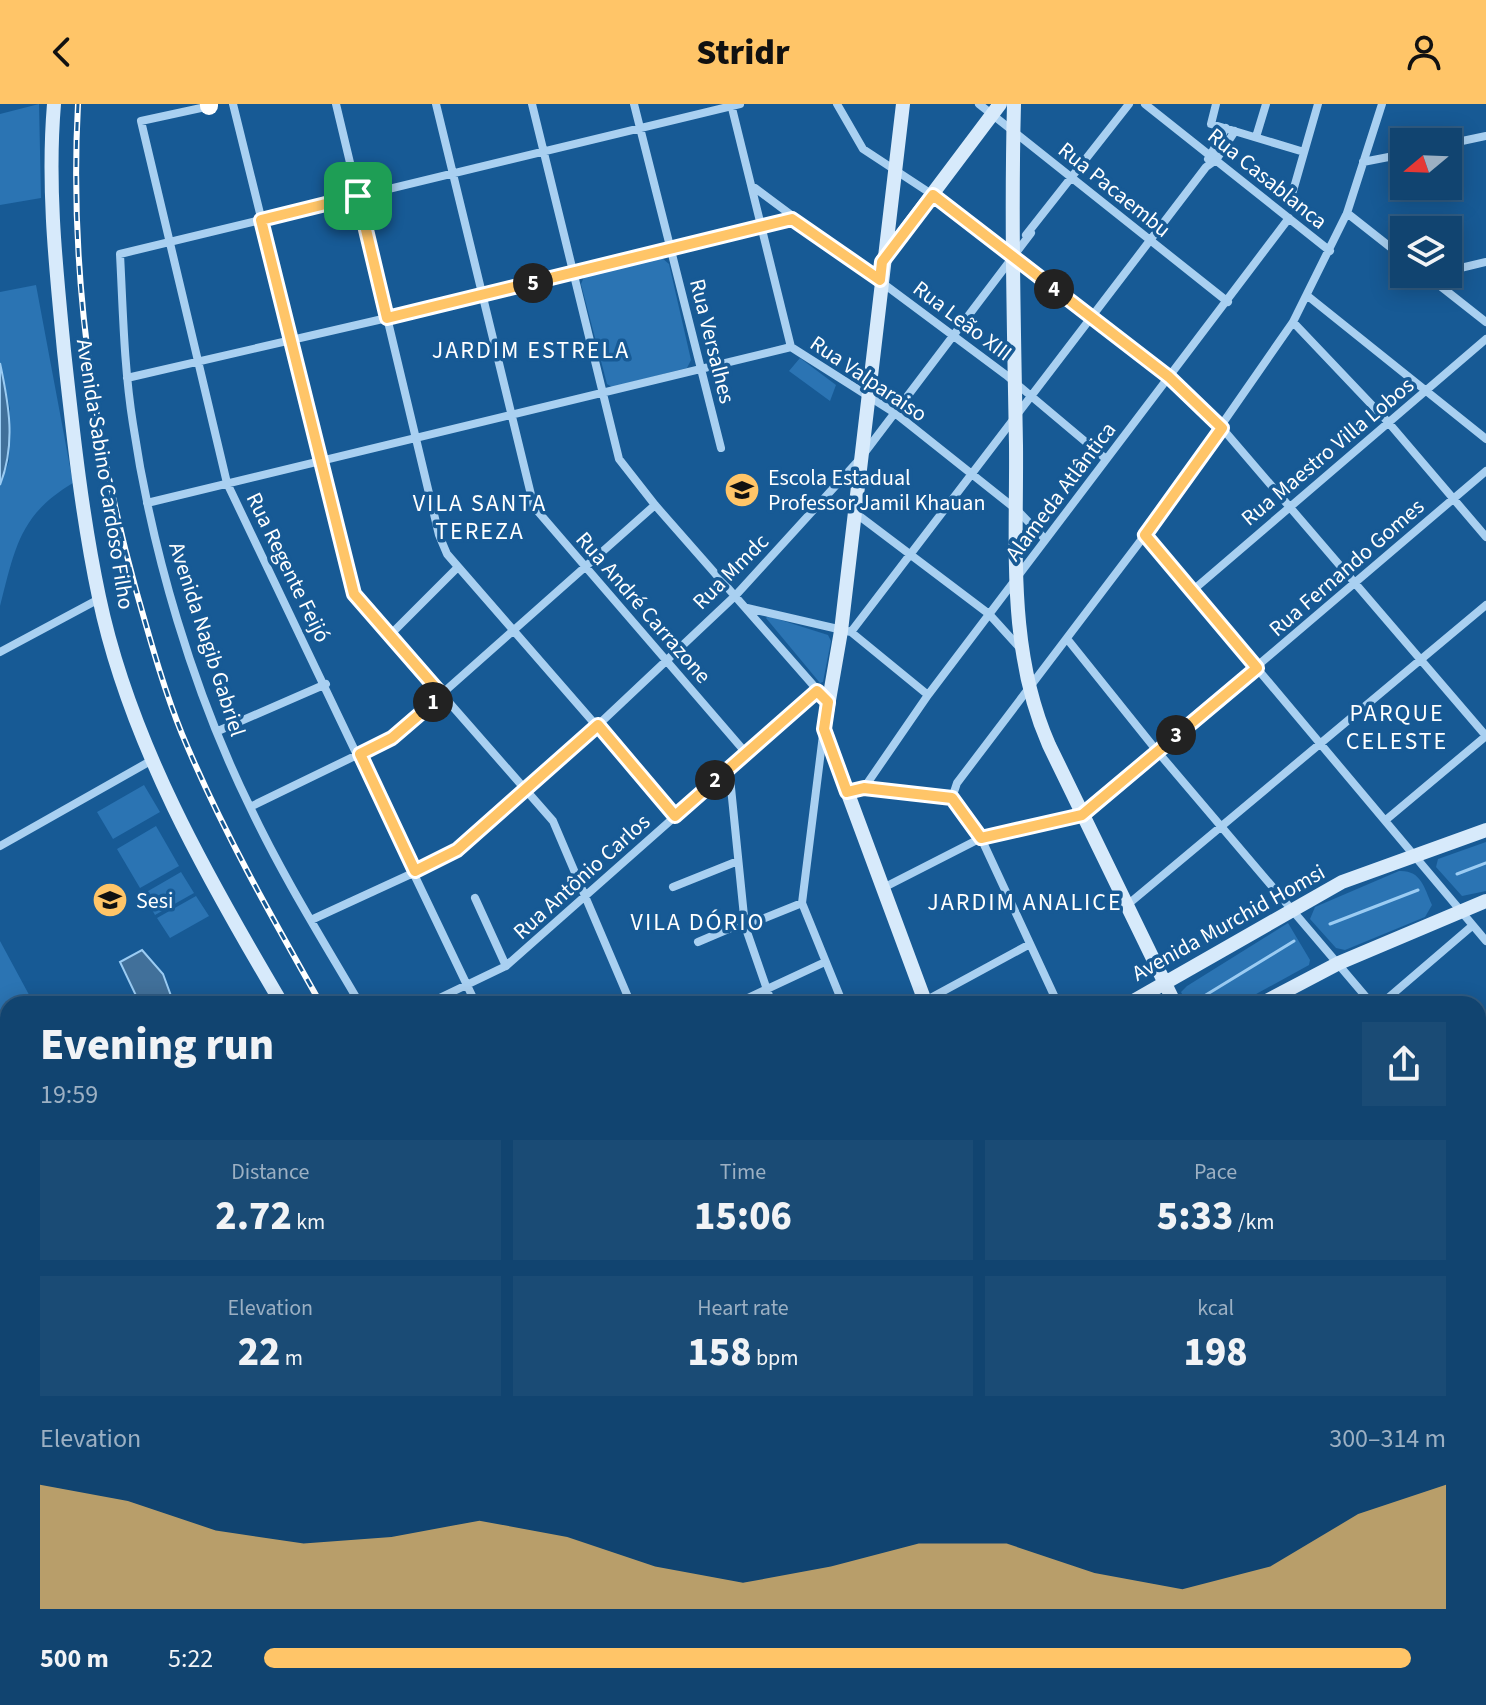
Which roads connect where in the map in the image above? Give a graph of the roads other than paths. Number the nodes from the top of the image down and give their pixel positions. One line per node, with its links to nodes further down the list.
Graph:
1 (54, 104): 108 (street, Avenida Sabino Cardoso Filho)
2 (233, 104): 41 (street)
3 (336, 104): 36 (street)
4 (436, 104): 32 (street, Rua André Carrazone)
5 (532, 104): 26 (street)
6 (634, 104): 20 (street, Rua Versalhes)
7 (837, 104): 31 (street)
8 (903, 104): 31 (street)
9 (979, 104): 19 (street, Rua Pacaembu)
10 (1014, 104): 21 (street)
11 (1129, 104): 33 (street, Rua Mmdc)
12 (1145, 104): 28 (street, Rua Casablanca)
13 (1216, 104): 22 (street)
14 (1266, 104): 24 (street)
15 (1318, 104): 27 (street)
16 (1382, 104): 30 (street)
17 (212, 105): 47 (street, Rua Regente Feijó)
18 (734, 105): 20 (street); 34 (street, Rua Valparaiso)
19 (997, 109): 21 (street, Rua Pacaembu); 35 (street)
20 (640, 127): 26 (street); 49 (street, Rua Versalhes)
21 (1013, 130): 33 (street, Rua Pacaembu); 45 (street)
22 (1231, 130): 24 (street); 28 (street)
23 (1486, 136): 25 (street)
24 (1256, 137): 27 (street)
25 (1462, 141)
26 (542, 152): 32 (street); 55 (street)
27 (1304, 152): 37 (street)
28 (1213, 157): 39 (street, Rua Casablanca); 44 (street)
29 (1390, 157): 30 (street)
30 (1363, 162): 38 (street)
31 (894, 168): 35 (street); 52 (street)
32 (452, 172): 36 (street); 58 (street, Rua André Carrazone)
33 (1072, 176): 43 (street, Rua Mmdc); 44 (street, Rua Pacaembu)
34 (754, 187): 40 (street, Rua Leão XIII); 42 (street, Rua Valparaiso)
35 (933, 195): 46 (street); 52 (street)
36 (358, 196): 41 (street); 62 (street)
37 (1291, 198)
38 (1347, 213): 48 (street); 50 (street)
39 (1289, 218): 50 (street, Rua Casablanca); 60 (street, Alameda Atlântica)
40 (792, 219): 42 (street); 56 (street, Rua Leão XIII)
41 (261, 220): 47 (street); 67 (street)
42 (764, 227): 49 (street); 68 (street, Rua Valparaiso)
43 (1031, 233): 45 (street); 51 (street, Rua Mmdc)
44 (1148, 239): 60 (street, Rua Pacaembu); 61 (street)
45 (1013, 240): 46 (street); 51 (street)
46 (992, 241): 51 (street)
47 (169, 243): 69 (street, Rua Regente Feijó); 72 (street, Avenida Nagib Gabriel)
48 (1390, 247)
49 (671, 249): 55 (street); 70 (street, Rua Versalhes)
50 (1330, 251): 59 (street)
51 (1013, 257): 61 (street); 65 (street, Rua Mmdc); 73 (street)
52 (882, 262): 56 (street)
53 (1486, 262): 54 (street)
54 (1462, 268)
55 (573, 273): 58 (street); 75 (street)
56 (880, 280): 65 (street, Rua Leão XIII); 77 (street)
57 (1445, 288): 64 (street)
58 (482, 294): 62 (street); 78 (street, Rua André Carrazone)
59 (1309, 297): 63 (street); 74 (street)
60 (1228, 302): 71 (street, Alameda Atlântica)
61 (1090, 317): 71 (street); 76 (street)
62 (387, 318): 67 (street); 83 (street)
63 (1293, 322): 81 (street); 82 (street)
64 (1486, 322)
65 (953, 334): 73 (street, Rua Leão XIII); 79 (street, Rua Mmdc)
66 (1486, 339): 74 (street, Rua Maestro Villa Lobos)
67 (291, 340): 69 (street); 88 (street)
68 (791, 347): 70 (street); 77 (street, Rua Valparaiso)
69 (197, 362): 72 (street); 91 (street, Rua Regente Feijó)
70 (702, 368): 75 (street); 85 (street, Rua Versalhes)
71 (1169, 377): 82 (street); 86 (street, Alameda Atlântica)
72 (127, 378): 93 (street, Avenida Nagib Gabriel)
73 (1014, 382): 76 (street, Rua Leão XIII); 80 (street)
74 (1427, 390): 81 (street, Rua Maestro Villa Lobos); 84 (street)
75 (603, 392): 78 (street); 94 (street)
76 (1032, 397): 80 (street); 86 (street, Rua Leão XIII)
77 (867, 398): 79 (street, Rua Valparaiso); 87 (street)
78 (511, 413): 83 (street); 102 (street, Rua André Carrazone)
79 (895, 413): 87 (street, Rua Mmdc); 90 (street, Rua Valparaiso)
80 (1015, 418): 90 (street); 96 (street)
81 (1388, 422): 92 (street); 95 (street, Rua Maestro Villa Lobos)
82 (1222, 428): 95 (street); 98 (street)
83 (416, 438): 88 (street); 103 (street)
84 (1486, 439)
85 (721, 448)
86 (1106, 459): 100 (street, Alameda Atlântica)
87 (859, 460): 97 (street); 107 (street, Rua Mmdc)
88 (321, 462): 91 (street); 114 (street)
89 (1486, 471): 92 (street, Rua Fernando Gomes)
90 (970, 475): 96 (street, Rua Valparaiso); 101 (street)
91 (227, 483): 93 (street); 121 (street, Rua Regente Feijó)
92 (1454, 497): 99 (street); 105 (street, Rua Fernando Gomes)
93 (147, 503): 129 (street, Avenida Nagib Gabriel)
94 (655, 505): 102 (street); 107 (street)
95 (1289, 505): 105 (street); 106 (street, Rua Maestro Villa Lobos)
96 (1017, 510): 100 (street, Rua Valparaiso); 104 (street)
97 (853, 511): 101 (street); 113 (street)
98 (1145, 535): 106 (street); 115 (street)
99 (1486, 537)
100 (1045, 539): 104 (street, Alameda Atlântica)
101 (910, 553): 111 (street); 113 (street)
102 (586, 567): 112 (street); 118 (street, Rua André Carrazone)
103 (457, 568): 112 (street); 114 (street)
104 (1017, 577): 111 (street, Alameda Atlântica); 116 (street)
105 (1354, 583): 119 (street); 120 (street, Rua Fernando Gomes)
106 (1192, 591): 120 (street)
107 (736, 595): 110 (street); 118 (street, Rua Mmdc)
108 (99, 599): 117 (street); 135 (street, Avenida Sabino Cardoso Filho)
109 (1486, 605): 119 (street)
110 (747, 608): 113 (street); 123 (street)
111 (989, 614): 116 (street); 125 (street, Alameda Atlântica)
112 (513, 631): 124 (street); 127 (street)
113 (846, 632): 125 (street); 126 (street)
114 (390, 635): 124 (street)
115 (1068, 640): 122 (street); 132 (street)
116 (1020, 648): 122 (street)
117 (0, 652)
118 (665, 658): 127 (street, Rua Mmdc); 133 (street, Rua André Carrazone)
119 (1422, 661): 130 (street); 131 (street)
120 (1257, 668): 131 (street); 132 (street, Rua Fernando Gomes)
121 (326, 684): 129 (street); 134 (street, Rua Regente Feijó)
122 (1027, 689): 142 (street); 144 (street)
123 (817, 691): 126 (street); 133 (street, Rua Antônio Carlos)
124 (442, 695): 134 (street); 139 (street)
125 (928, 695): 140 (street, Alameda Atlântica)
126 (828, 702): 128 (street)
127 (598, 725): 139 (street, Rua Mmdc); 145 (street)
128 (824, 729): 136 (street); 138 (street)
129 (218, 731): 143 (street, Avenida Nagib Gabriel)
130 (1486, 736): 146 (street)
131 (1322, 743): 146 (street); 147 (street)
132 (1157, 751): 144 (street, Rua Fernando Gomes); 147 (street)
133 (746, 753): 137 (street, Rua Antônio Carlos)
134 (360, 754): 143 (street); 153 (street, Rua Regente Feijó)
135 (154, 759): 150 (street); 175 (street, Avenida Sabino Cardoso Filho)
136 (837, 765): 138 (street); 141 (street)
137 (729, 768): 145 (street, Rua Antônio Carlos); 152 (street)
138 (821, 772): 159 (street)
139 (524, 787): 153 (street, Rua Mmdc); 157 (street)
140 (864, 788): 141 (street); 142 (street)
141 (847, 792): 155 (street)
142 (952, 798): 149 (street)
143 (250, 807): 163 (street, Avenida Nagib Gabriel)
144 (1082, 815): 149 (street); 160 (street)
145 (675, 816): 157 (street, Rua Antônio Carlos)
146 (1387, 819): 151 (street)
147 (1223, 827): 160 (street); 161 (street)
148 (1486, 830): 151 (street, Avenida Murchid Homsi)
149 (981, 838): 155 (street); 168 (street)
150 (0, 846)
151 (1415, 855): 161 (street, Avenida Murchid Homsi); 162 (street)
152 (738, 861): 154 (street); 164 (street)
153 (415, 871): 163 (street, Rua Mmdc); 173 (street, Rua Regente Feijó)
154 (673, 887)
155 (883, 888): 183 (street)
156 (475, 898): 171 (street)
157 (583, 898): 171 (street, Rua Antônio Carlos); 179 (street)
158 (1486, 901): 162 (street)
159 (802, 903): 164 (street); 169 (street)
160 (1126, 906): 172 (street)
161 (1291, 908): 170 (street); 172 (street, Avenida Murchid Homsi)
162 (1461, 910): 165 (street); 170 (street)
163 (311, 920): 176 (street, Avenida Nagib Gabriel)
164 (745, 924): 167 (street); 174 (street)
165 (1472, 926): 166 (street); 190 (street)
166 (1486, 941)
167 (698, 942)
168 (1030, 944): 184 (street); 185 (street)
169 (825, 962): 174 (street); 182 (street)
170 (1339, 963): 188 (street); 189 (street)
171 (506, 966): 173 (street, Rua Antônio Carlos)
172 (1165, 983): 186 (street, Avenida Murchid Homsi); 187 (street)
173 (467, 985): 177 (street, Rua Antônio Carlos); 178 (street, Rua Regente Feijó)
174 (766, 990): 180 (street); 181 (street)
175 (278, 996)
176 (355, 996)
177 (444, 996)
178 (472, 996)
179 (627, 996)
180 (753, 996)
181 (769, 996)
182 (840, 996)
183 (924, 996)
184 (937, 996)
185 (1054, 996)
186 (1142, 996)
187 (1171, 996)
188 (1276, 996)
189 (1366, 996)
190 (1390, 996)

